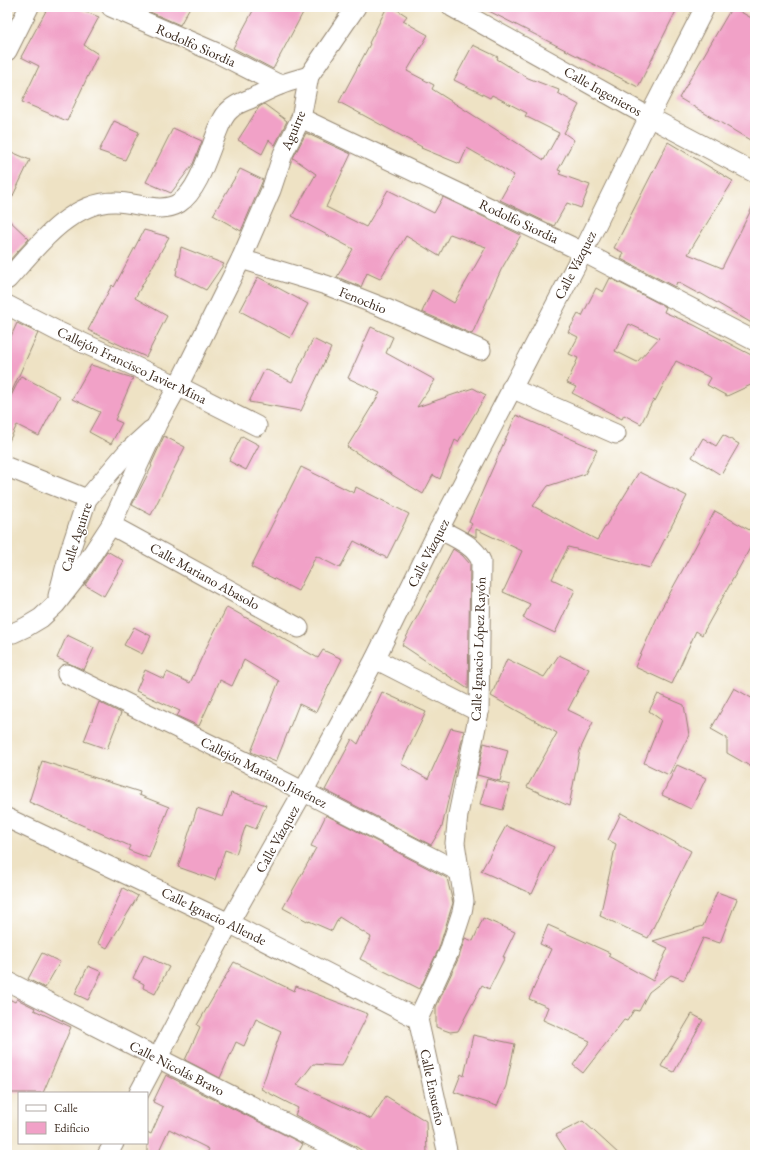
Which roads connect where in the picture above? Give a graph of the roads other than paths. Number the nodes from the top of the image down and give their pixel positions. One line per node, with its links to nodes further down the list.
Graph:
1 (111, 7): 9 (street, Rodolfo Siordia)
2 (356, 7): 8 (street, Aguirre)
3 (452, 7): 10 (street, Calle Ingenieros)
4 (705, 7): 10 (street, Calle Vázquez)
5 (28, 9): 6 (street); 7 (street)
6 (7, 28)
7 (7, 51)
8 (309, 76): 9 (street); 11 (street, Aguirre)
9 (280, 85): 15 (street)
10 (649, 117): 12 (street, Calle Ingenieros); 13 (street, Calle Vázquez)
11 (301, 118): 13 (street, Rodolfo Siordia); 14 (street, Aguirre)
12 (755, 173)
13 (583, 252): 17 (street, Rodolfo Siordia); 20 (street, Calle Vázquez)
14 (241, 260): 18 (street, Fenochio); 19 (street, Calle Aguirre)
15 (7, 280)
16 (7, 305): 19 (street, Callejón Francisco Javier Mina)
17 (755, 341)
18 (481, 350)
19 (178, 386): 21 (street, Calle Aguirre); 22 (street, Callejón Francisco Javier Mina)
20 (512, 388): 23 (street); 27 (street, Calle Vázquez)
21 (157, 424): 25 (street, Calle Aguirre); 26 (street, Calle Aguirre)
22 (257, 426)
23 (616, 434)
24 (7, 466): 25 (street)
25 (87, 499): 28 (street, Calle Aguirre)
26 (111, 525): 28 (street, Calle Aguirre); 29 (street, Calle Mariano Abasolo)
27 (439, 530): 31 (street, Calle Vázquez); 33 (street, Calle Ignacio López Rayón)
28 (56, 604): 30 (street, Calle Aguirre)
29 (299, 628)
30 (7, 633)
31 (375, 659): 33 (street); 34 (street, Calle Vázquez)
32 (68, 674): 34 (street, Callejón Mariano Jiménez)
33 (479, 712): 36 (street, Calle Ignacio López Rayón)
34 (303, 792): 36 (street, Callejón Mariano Jiménez); 37 (street, Calle Vázquez)
35 (7, 818): 37 (street, Calle Ignacio Allende)
36 (460, 872): 39 (street, Calle Ignacio López Rayón)
37 (230, 923): 39 (street, Calle Ignacio Allende); 40 (street, Calle Vázquez)
38 (7, 981): 40 (street, Calle Nicolás Bravo)
39 (418, 1019): 45 (street, Calle Ensueño)
40 (157, 1058): 41 (street, Calle Vázquez); 44 (street, Calle Nicolás Bravo)
41 (140, 1092)
42 (113, 1144): 43 (street)
43 (107, 1155)
44 (348, 1155)
45 (448, 1155)

